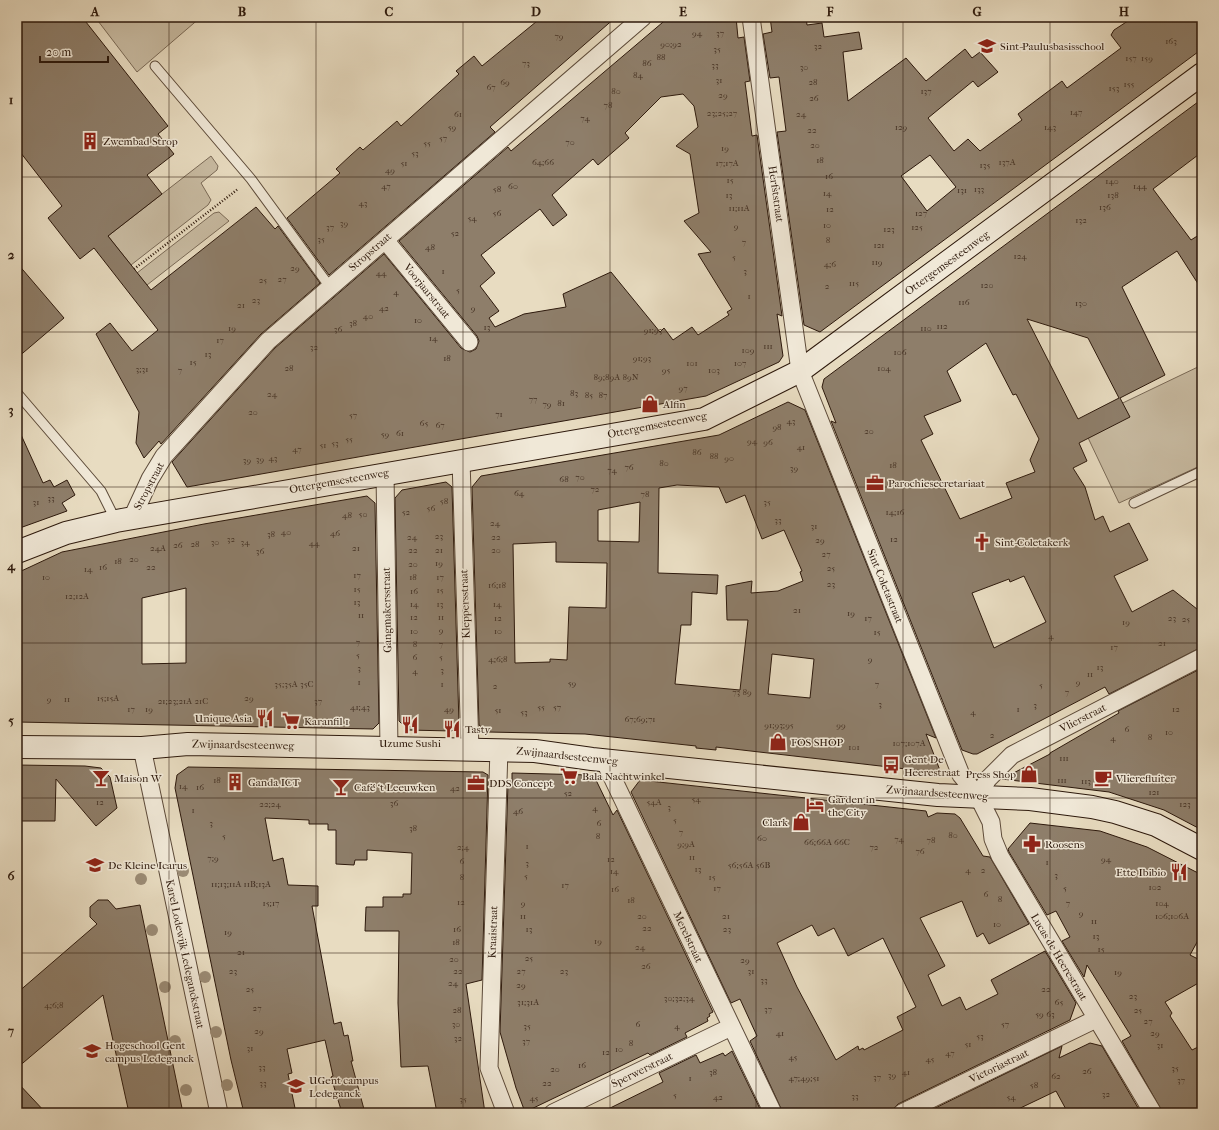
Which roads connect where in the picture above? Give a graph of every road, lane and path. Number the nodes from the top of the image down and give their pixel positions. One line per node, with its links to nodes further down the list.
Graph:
1 (643, 17): 6 (street, Stropstraat)
2 (751, 17): 10 (street, Herfststraat)
3 (155, 66): 5 (lane)
4 (1202, 74): 10 (street, Ottergemsesteenweg)
5 (251, 179): 7 (path); 8 (lane)
6 (385, 240): 8 (street, Stropstraat); 9 (street, Voorjaarstraat)
7 (134, 269)
8 (330, 287): 16 (street, Stropstraat)
9 (469, 342)
10 (800, 371): 12 (street, Ottergemsesteenweg); 25 (street, Sint-Coletastraat)
11 (17, 393): 16 (lane)
12 (461, 460): 14 (street, Ottergemsesteenweg); 22 (street, Kleppersstraat)
13 (1202, 471): 15 (lane)
14 (385, 473): 16 (street, Ottergemsesteenweg); 21 (street, Gangmakersstraat)
15 (1134, 503)
16 (124, 520): 17 (street, Ottergemsesteenweg)
17 (17, 552)
18 (1202, 657): 25 (street, Vlierstraat)
19 (17, 746): 20 (street, Zwijnaardsesteenweg)
20 (142, 748): 21 (street, Zwijnaardsesteenweg); 29 (street, Karel Lodewijk Ledeganckstraat)
21 (389, 748): 22 (street, Zwijnaardsesteenweg)
22 (470, 748): 23 (street, Zwijnaardsesteenweg)
23 (499, 749): 24 (street, Zwijnaardsesteenweg); 30 (street, Kraaistraat)
24 (604, 760): 25 (street, Zwijnaardsesteenweg); 28 (street, Merelstraat)
25 (978, 796): 26 (street, Zwijnaardsesteenweg); 27 (street, Lucas de Heerestraat)
26 (1202, 849)
27 (1096, 1019): 33 (street, Victoriastraat); 34 (street, Lucas de Heerestraat)
28 (731, 1027): 31 (street, Sperwerstraat); 32 (street, Merelstraat)
29 (219, 1113)
30 (506, 1113)
31 (552, 1113)
32 (773, 1113)
33 (902, 1113)
34 (1153, 1113)

